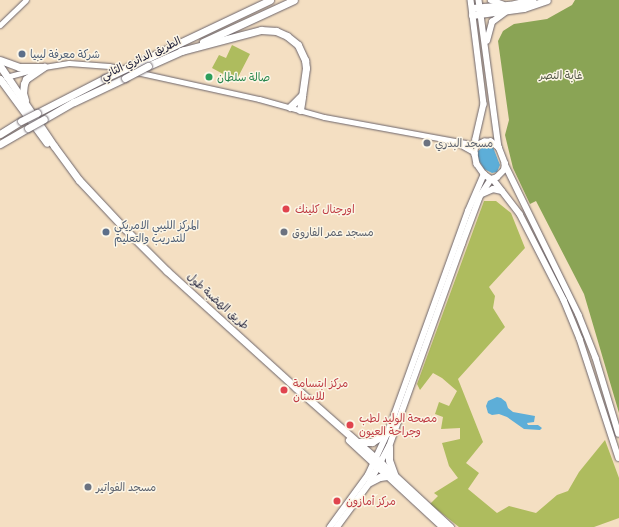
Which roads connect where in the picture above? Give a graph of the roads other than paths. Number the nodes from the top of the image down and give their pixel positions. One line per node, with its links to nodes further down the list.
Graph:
1 (26, 0): 11 (main road)
2 (270, 0): 24 (highway, الطريق الدائري الثاني, bridge)
3 (294, 0): 13 (highway, الطريق الدائري الثاني)
4 (471, 0): 10 (main road)
5 (491, 0): 9 (main road)
6 (532, 0): 9 (highway)
7 (547, 0): 9 (highway)
8 (480, 7): 9 (highway); 10 (highway); 12 (main road)
9 (507, 8): 12 (main road)
10 (472, 12): 19 (main road)
11 (0, 25)
12 (487, 47): 18 (main road)
13 (181, 51): 20 (highway); 25 (highway, الطريق الدائري الثاني, bridge)
14 (0, 60): 16 (highway)
15 (0, 66): 17 (highway, طريق الهضبة طول)
16 (44, 67): 17 (main road); 21 (highway); 22 (main road)
17 (2, 78): 21 (highway, طريق الهضبة طول); 45 (highway, طريق الهضبة طول)
18 (492, 87): 19 (main road); 26 (main road)
19 (482, 88): 27 (main road)
20 (302, 95): 22 (highway); 23 (highway)
21 (27, 105): 42 (highway, طريق الهضبة طول)
22 (290, 107): 23 (main road)
23 (300, 110): 27 (main road)
24 (0, 134)
25 (0, 144)
26 (499, 148): 27 (main road); 28 (main road)
27 (475, 149): 29 (main road)
28 (505, 164): 30 (main road); 33 (main road)
29 (484, 174): 30 (main road); 39 (main road)
30 (492, 179): 31 (main road); 32 (main road)
31 (502, 191): 32 (main road); 34 (main road)
32 (480, 196): 39 (main road)
33 (539, 233): 34 (main road); 35 (main road)
34 (532, 237): 36 (main road)
35 (571, 298): 36 (main road); 37 (main road)
36 (564, 300): 38 (main road)
37 (596, 358): 38 (main road); 41 (main road)
38 (587, 361): 44 (main road)
39 (405, 394): 40 (main road); 43 (main road)
40 (388, 432): 42 (highway); 45 (main road)
41 (619, 434)
42 (357, 442): 45 (highway, طريق الهضبة طول)
43 (388, 447): 45 (main road); 46 (highway)
44 (619, 458)
45 (377, 463): 46 (highway, طريق الهضبة طول); 47 (main road); 48 (main road)
46 (391, 475): 47 (highway); 50 (highway, طريق الهضبة طول); 51 (highway, طريق الهضبة طول)
47 (370, 482): 49 (main road)
48 (330, 527)
49 (337, 527)
50 (443, 527)
51 (450, 527)

